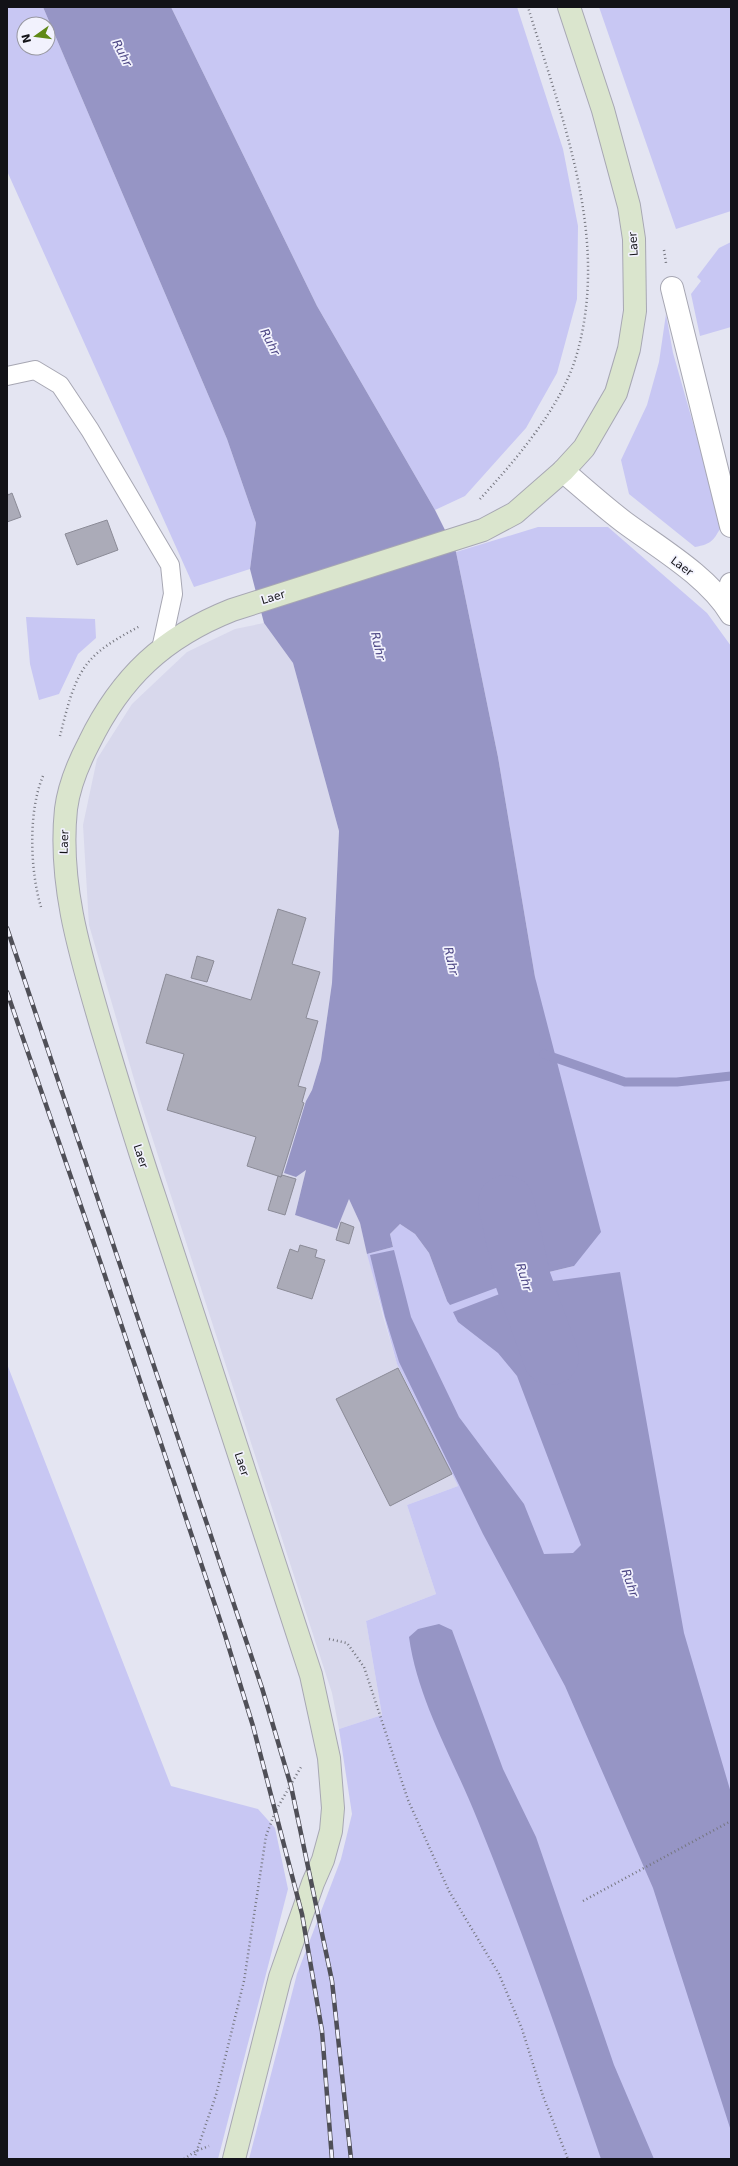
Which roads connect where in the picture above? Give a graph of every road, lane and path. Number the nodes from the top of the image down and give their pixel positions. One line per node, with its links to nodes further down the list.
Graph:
1 (528, 7): 6 (path)
2 (569, 7): 5 (main road, Laer)
3 (672, 288): 7 (street)
4 (7, 376): 9 (lane)
5 (563, 471): 8 (street, Laer); 9 (main road, Laer)
6 (477, 503)
7 (731, 526)
8 (729, 600)
9 (161, 649): 13 (main road, Laer)
10 (326, 1639): 14 (path)
11 (731, 1821): 12 (path)
12 (583, 1900)
13 (234, 2159)
14 (568, 2159)

